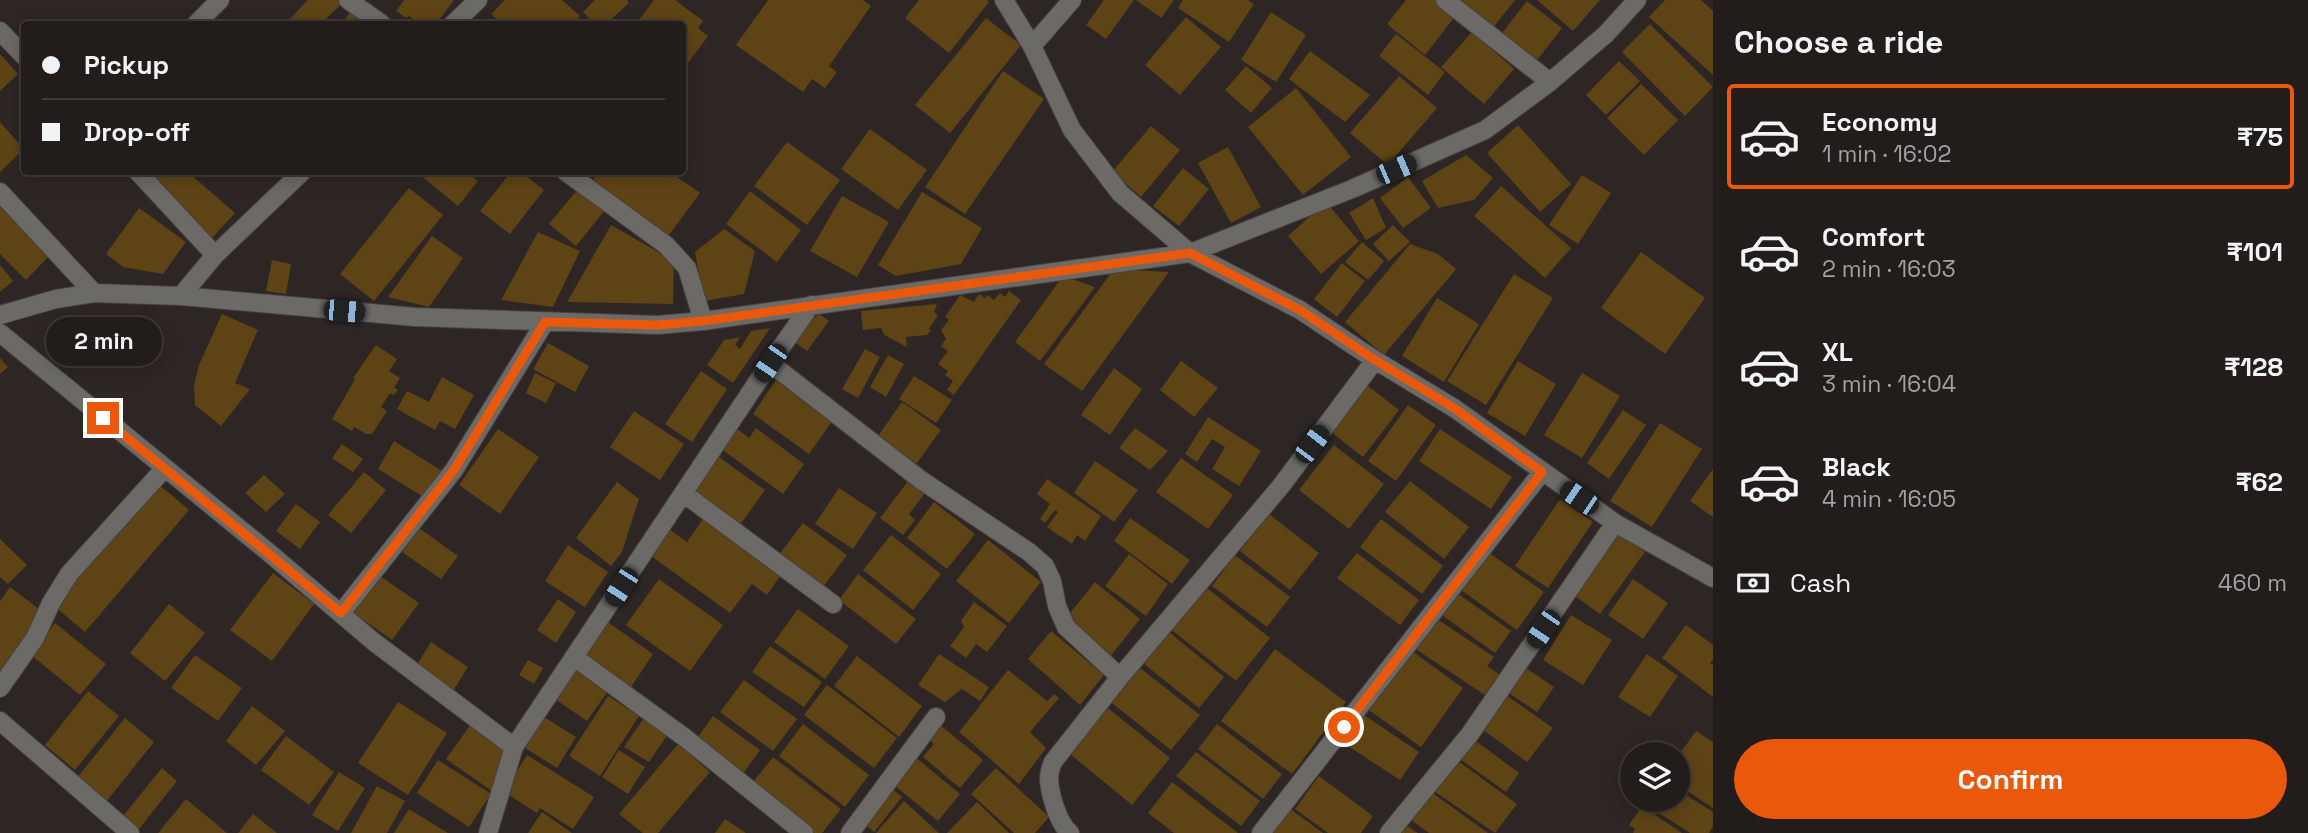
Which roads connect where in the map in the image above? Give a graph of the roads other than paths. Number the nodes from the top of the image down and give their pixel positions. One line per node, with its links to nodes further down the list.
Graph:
1 (220, 0): 8 (street)
2 (348, 0): 9 (street)
3 (478, 0): 10 (street)
4 (1004, 0): 12 (street)
5 (1072, 0): 12 (street)
6 (1445, 0): 14 (street)
7 (1637, 0): 14 (street)
8 (199, 21)
9 (378, 21)
10 (456, 21)
11 (0, 31): 13 (street)
12 (1032, 46): 19 (street)
13 (21, 52)
14 (1550, 82): 19 (street)
15 (141, 175): 20 (street)
16 (299, 175): 20 (street)
17 (570, 175): 25 (street)
18 (0, 192): 21 (street)
19 (1190, 253): 23 (street); 28 (street)
20 (215, 254): 22 (street)
21 (94, 293): 22 (street); 24 (street)
22 (181, 296): 26 (street)
23 (811, 305): 25 (street); 29 (street)
24 (0, 315)
25 (703, 321): 26 (street)
26 (545, 322): 36 (street)
27 (0, 333): 30 (street)
28 (1375, 360): 31 (street); 38 (street)
29 (770, 363): 32 (street); 38 (street)
30 (164, 469): 36 (street); 39 (street)
31 (1542, 472): 33 (street); 49 (street)
32 (683, 494): 35 (street); 37 (street)
33 (1615, 523): 34 (street); 50 (street)
34 (1713, 578)
35 (833, 604)
36 (341, 613): 43 (street)
37 (574, 657): 43 (street); 47 (street)
38 (1120, 677): 44 (street)
39 (0, 688)
40 (936, 717): 48 (street)
41 (5, 726): 42 (street); 45 (street)
42 (0, 746)
43 (514, 747): 46 (street)
44 (1065, 831)
45 (130, 833)
46 (488, 833)
47 (804, 833)
48 (850, 833)
49 (1261, 833)
50 (1389, 833)

